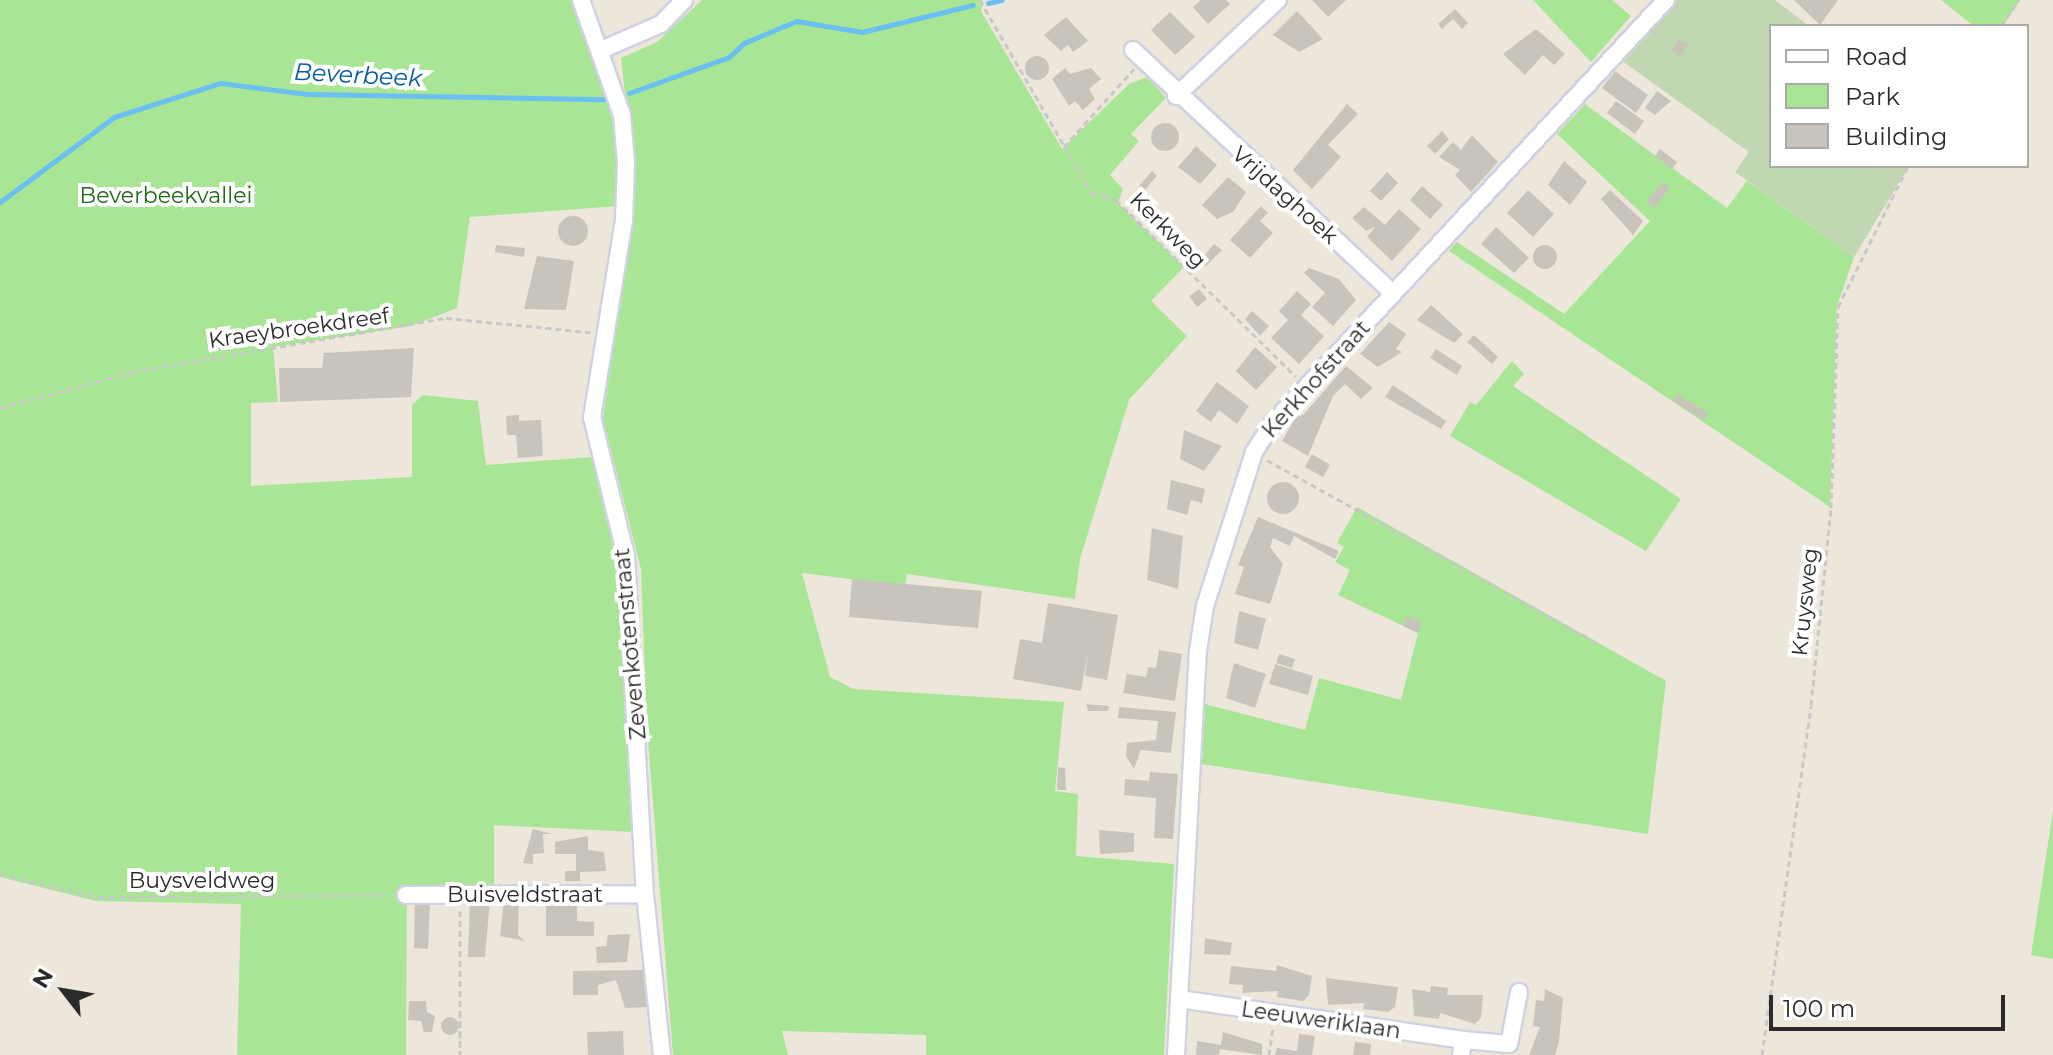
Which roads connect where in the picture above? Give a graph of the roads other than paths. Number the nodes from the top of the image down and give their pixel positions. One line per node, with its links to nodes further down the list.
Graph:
1 (581, 0): 5 (street, Zevenkotenstraat)
2 (684, 0): 5 (street)
3 (1278, 0): 7 (street)
4 (1666, 0): 8 (street, Kerkhofstraat)
5 (601, 50): 9 (street, Zevenkotenstraat)
6 (1137, 56): 7 (street, Vrijdaghoek)
7 (1176, 96): 8 (street, Vrijdaghoek)
8 (1393, 293): 12 (street, Kerkhofstraat)
9 (645, 894): 10 (street, Buisveldstraat); 14 (street, Zevenkotenstraat)
10 (406, 895)
11 (1519, 992): 13 (street, Leeuweriklaan)
12 (1179, 999): 13 (street, Leeuweriklaan); 15 (street, Kerkhofstraat)
13 (1462, 1048)
14 (662, 1055)
15 (1176, 1055)

